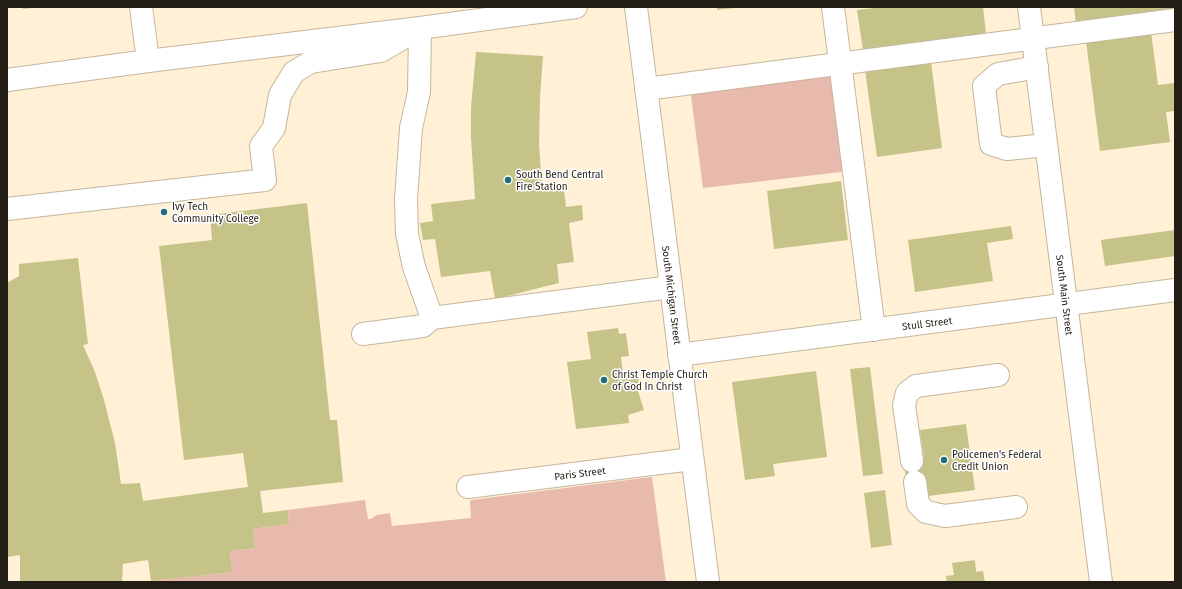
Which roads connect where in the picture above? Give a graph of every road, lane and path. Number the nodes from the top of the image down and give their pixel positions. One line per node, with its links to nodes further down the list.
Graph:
1 (141, 7): 10 (main road)
2 (576, 7): 6 (main road)
3 (636, 7): 14 (main road, South Michigan Street)
4 (832, 7): 11 (main road)
5 (1029, 7): 9 (main road, South Main Street)
6 (457, 15): 8 (main road)
7 (1175, 20): 9 (main road)
8 (420, 28): 10 (main road); 16 (main road); 20 (main road)
9 (1033, 39): 11 (main road); 12 (main road, South Main Street)
10 (148, 61): 13 (main road)
11 (840, 64): 14 (main road); 21 (main road)
12 (1037, 67): 15 (main road, South Main Street); 15 (main road)
13 (7, 80)
14 (646, 89): 17 (main road, South Michigan Street)
15 (1046, 145): 19 (main road, South Main Street)
16 (7, 209)
17 (671, 287): 20 (main road); 23 (main road, South Michigan Street)
18 (1175, 290): 19 (main road, Stull Street)
19 (1066, 304): 21 (main road, Stull Street); 31 (main road, South Main Street)
20 (432, 318): 22 (main road)
21 (874, 330): 23 (main road, Stull Street)
22 (363, 334)
23 (679, 355): 25 (main road, South Michigan Street)
24 (998, 375): 26 (main road)
25 (692, 459): 28 (main road, Paris Street); 30 (main road, South Michigan Street)
26 (912, 461)
27 (915, 482): 29 (main road)
28 (468, 487)
29 (1016, 507)
30 (708, 582)
31 (1101, 582)

